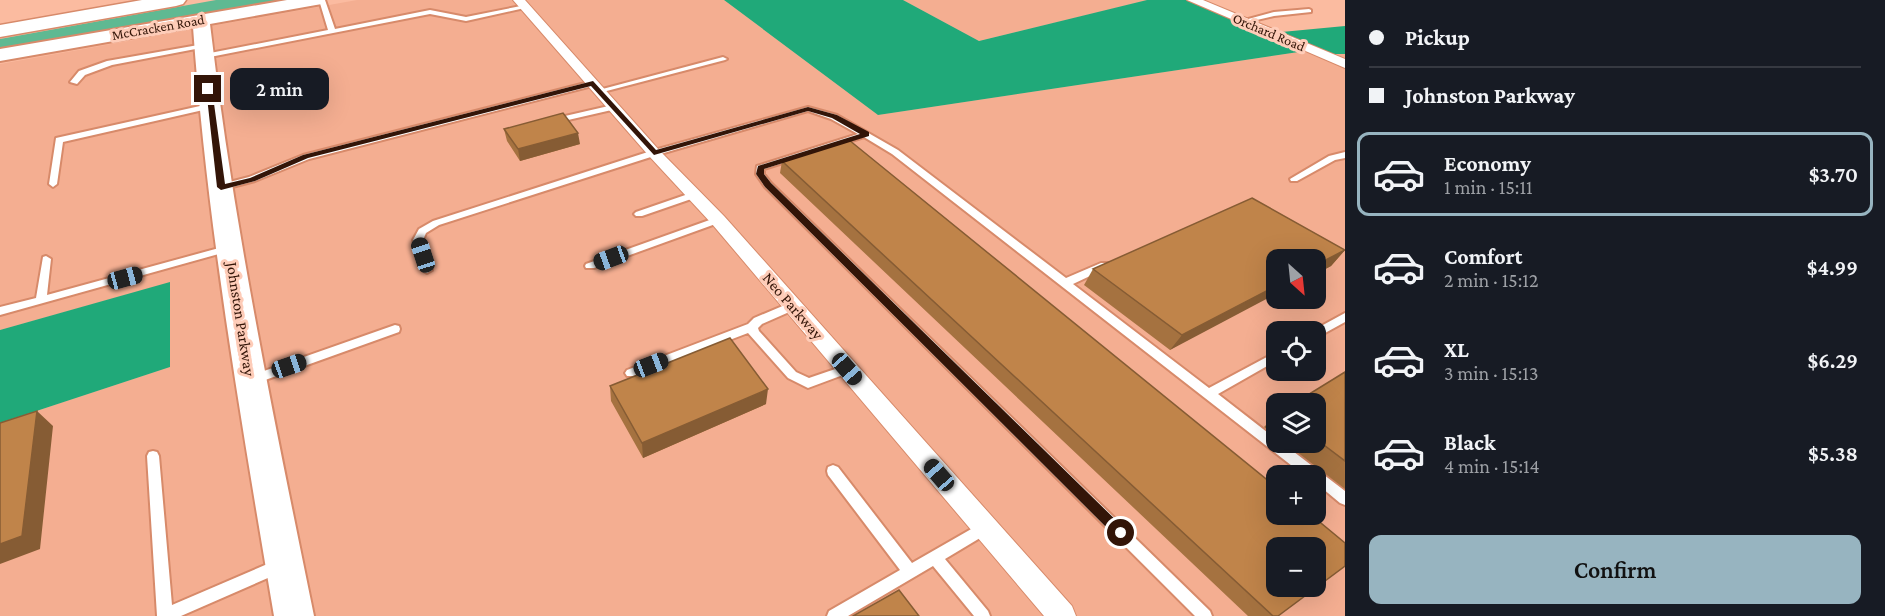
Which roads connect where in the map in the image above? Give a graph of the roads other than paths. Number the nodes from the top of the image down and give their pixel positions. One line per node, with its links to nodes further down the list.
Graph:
1 (67, 0): 9 (highway)
2 (102, 0): 9 (highway)
3 (176, 0): 11 (highway)
4 (316, 0): 13 (street, McCracken Road)
5 (322, 0): 12 (lane)
6 (1193, 0): 10 (street, Orchard Road)
7 (523, 4): 12 (lane); 18 (street, Neo Parkway)
8 (1309, 11): 10 (lane)
9 (0, 15)
10 (1244, 21): 16 (street, Orchard Road)
11 (0, 31)
12 (332, 31): 13 (lane)
13 (203, 40): 14 (street, McCracken Road); 17 (lane); 19 (street, Johnston Parkway)
14 (0, 55)
15 (723, 59): 18 (lane)
16 (1345, 64)
17 (74, 82)
18 (596, 87): 20 (street, Neo Parkway); 27 (lane)
19 (209, 106): 26 (lane); 27 (street, Johnston Parkway)
20 (613, 107): 21 (lane); 23 (street, Neo Parkway)
21 (544, 123)
22 (866, 134): 23 (lane); 36 (lane); 63 (lane)
23 (654, 153): 28 (street, Neo Parkway); 35 (lane)
24 (1345, 155): 25 (lane)
25 (1294, 179)
26 (53, 184)
27 (221, 187): 31 (street, Johnston Parkway)
28 (694, 195): 29 (lane); 30 (street, Neo Parkway)
29 (639, 214)
30 (718, 220): 34 (lane); 38 (street, Neo Parkway)
31 (230, 248): 37 (lane); 47 (street, Johnston Parkway)
32 (46, 259): 37 (lane)
33 (1116, 260): 36 (lane)
34 (590, 266)
35 (427, 270)
36 (1065, 283): 48 (lane)
37 (41, 300): 39 (lane)
38 (792, 306): 41 (lane); 45 (street, Neo Parkway)
39 (0, 311)
40 (1345, 317): 42 (lane)
41 (752, 327): 45 (lane); 46 (lane)
42 (1326, 328)
43 (395, 329): 47 (lane)
44 (1266, 362): 48 (lane)
45 (847, 369): 54 (street, Neo Parkway)
46 (631, 373)
47 (250, 380): 56 (street, Johnston Parkway)
48 (1210, 393): 50 (lane)
49 (153, 456): 58 (lane)
50 (1301, 465)
51 (832, 471): 57 (lane)
52 (1326, 484): 53 (lane)
53 (1345, 499)
54 (985, 528): 55 (lane); 62 (street, Neo Parkway)
55 (935, 557): 57 (lane); 61 (lane)
56 (285, 563): 58 (lane); 59 (street, Johnston Parkway)
57 (910, 572): 60 (lane)
58 (164, 616)
59 (294, 616)
60 (834, 616)
61 (983, 616)
62 (1062, 616)
63 (1205, 616)

